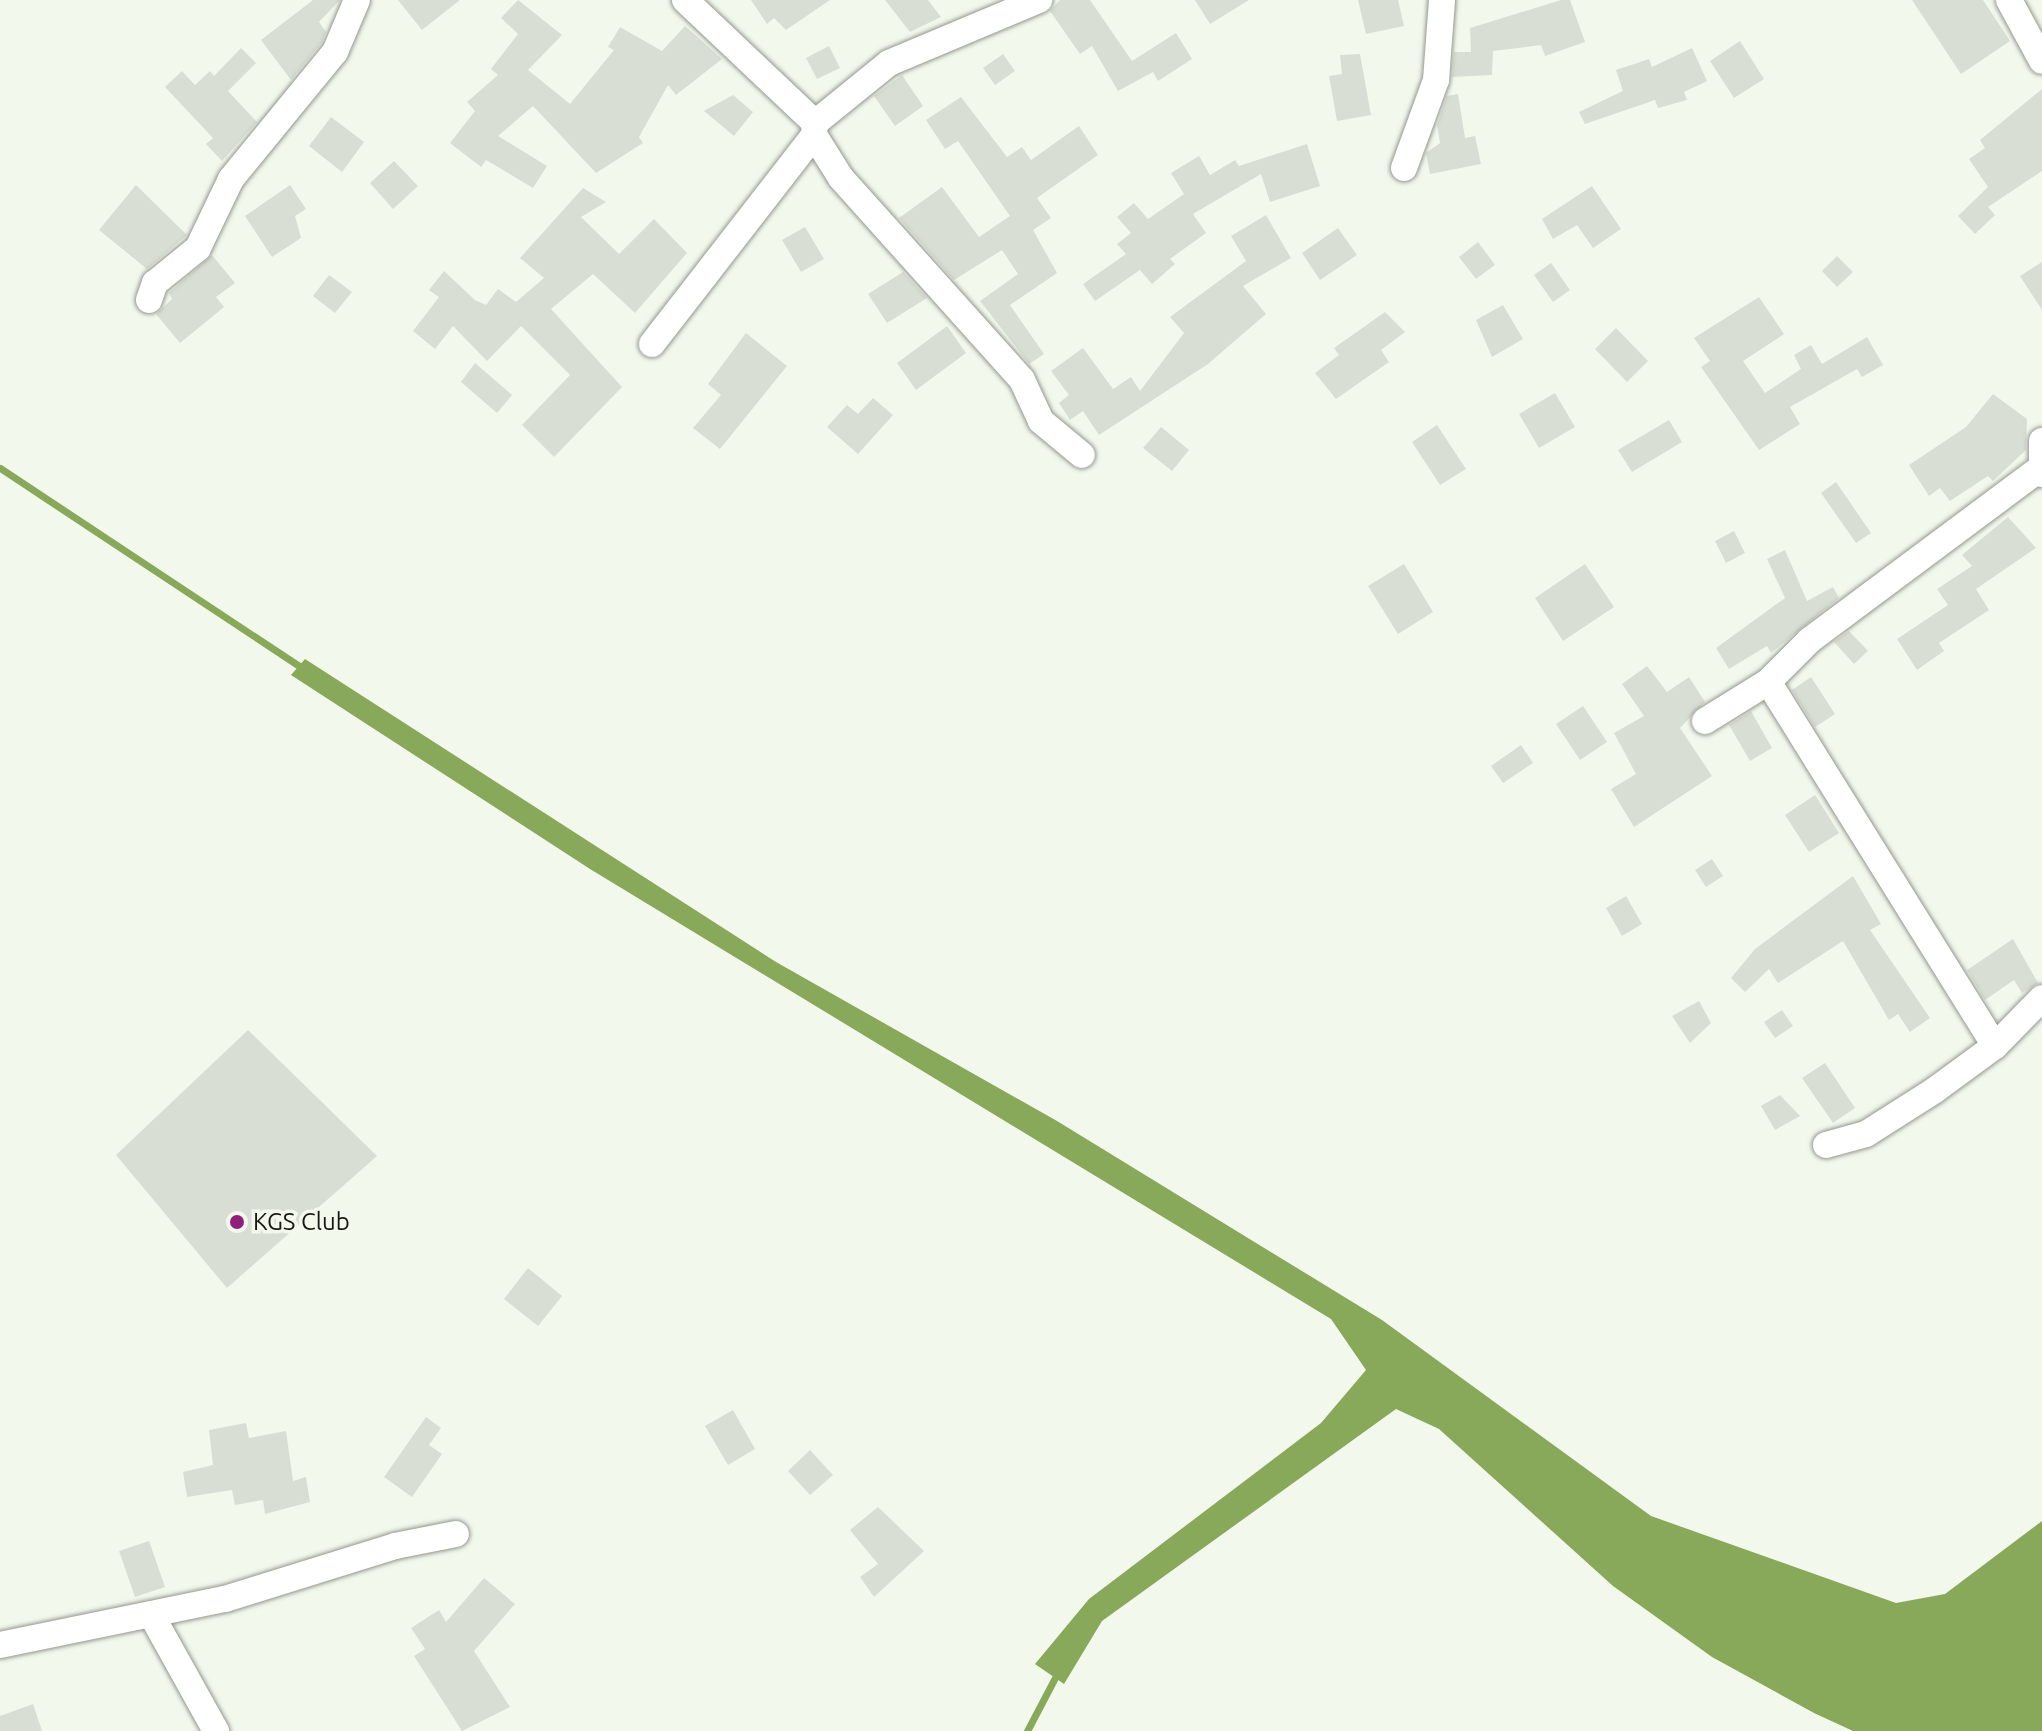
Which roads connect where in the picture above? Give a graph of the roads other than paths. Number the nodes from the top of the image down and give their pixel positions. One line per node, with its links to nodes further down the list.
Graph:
1 (357, 0): 9 (street)
2 (685, 0): 7 (street)
3 (1039, 0): 7 (street)
4 (1442, 0): 8 (street)
5 (2009, 0): 6 (street)
6 (2042, 61)
7 (815, 129): 10 (street); 12 (street)
8 (1404, 168)
9 (149, 300)
10 (652, 344)
11 (2042, 441): 13 (street)
12 (1082, 455)
13 (2040, 472): 14 (street)
14 (1768, 682): 15 (street); 17 (street)
15 (1705, 721)
16 (2042, 998): 17 (street)
17 (1995, 1046): 18 (street)
18 (1826, 1145)
19 (456, 1534): 20 (street)
20 (152, 1616): 21 (street); 22 (street)
21 (0, 1645)
22 (216, 1731)

